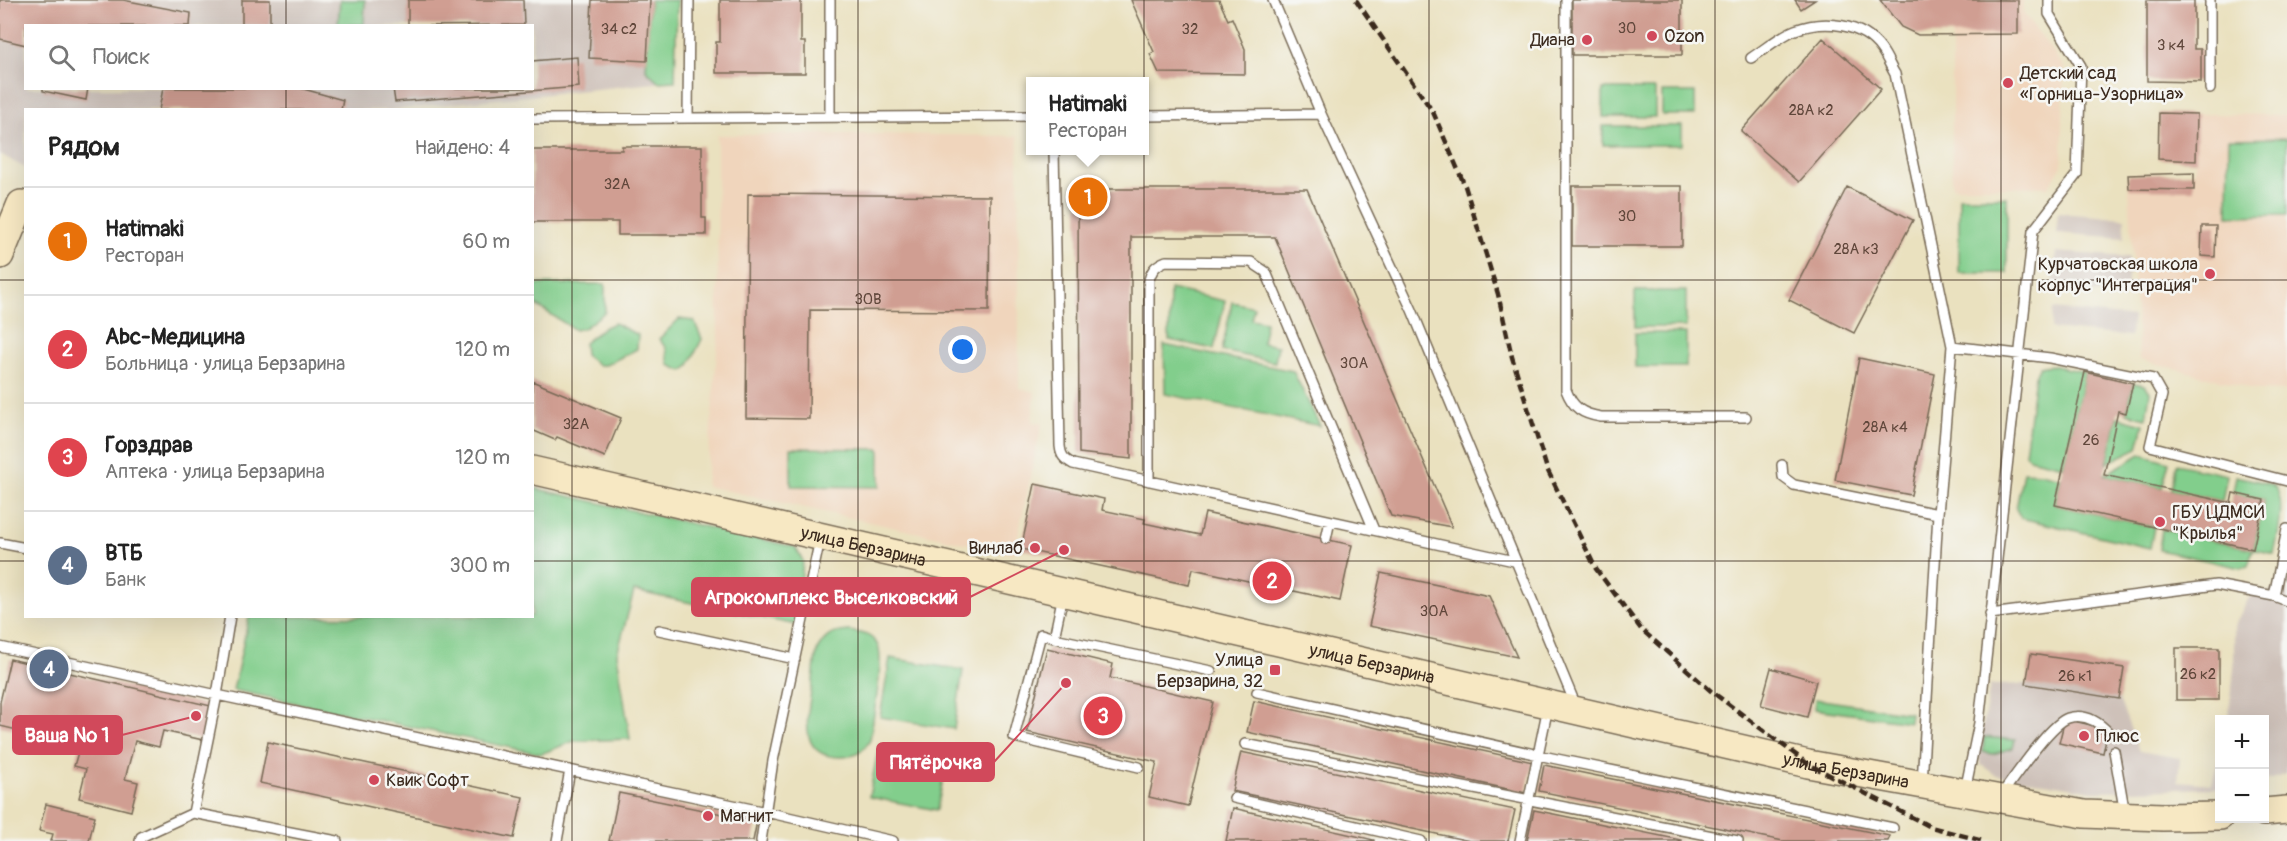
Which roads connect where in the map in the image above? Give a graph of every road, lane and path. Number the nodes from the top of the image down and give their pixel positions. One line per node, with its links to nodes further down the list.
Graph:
1 (689, 0): 13 (lane)
2 (830, 0): 12 (lane)
3 (1274, 0): 9 (lane)
4 (1566, 0): 20 (lane)
5 (2049, 0): 19 (lane)
6 (2210, 0): 8 (lane)
7 (1751, 58): 18 (lane)
8 (2210, 89)
9 (1320, 114): 11 (lane); 33 (lane)
10 (1026, 116): 12 (lane)
11 (1149, 116)
12 (830, 117): 13 (lane)
13 (688, 118): 14 (lane)
14 (534, 119)
15 (1054, 155): 23 (lane)
16 (15, 201): 17 (street)
17 (0, 255)
18 (1952, 346): 19 (lane); 25 (lane)
19 (2018, 354): 24 (lane); 37 (lane)
20 (1746, 417)
21 (1782, 465): 25 (lane)
22 (534, 470): 29 (street, улица Берзарина)
23 (1149, 481): 26 (lane); 28 (lane)
24 (2287, 481)
25 (1938, 514): 54 (lane)
26 (1330, 521): 28 (lane); 30 (lane)
27 (2287, 529): 35 (lane)
28 (1374, 530): 33 (lane)
29 (820, 537): 34 (street, улица Берзарина); 42 (lane)
30 (1326, 539)
31 (0, 543): 32 (lane)
32 (24, 548)
33 (1514, 561): 47 (lane)
34 (1064, 593): 40 (lane); 46 (street, улица Берзарина)
35 (2274, 596): 36 (lane); 37 (lane)
36 (2287, 601)
37 (1990, 614): 55 (lane)
38 (230, 618): 45 (lane)
39 (659, 630): 42 (lane)
40 (1054, 638): 43 (lane); 52 (lane)
41 (0, 647): 45 (lane)
42 (795, 659): 60 (lane)
43 (1211, 671)
44 (1257, 692): 51 (lane)
45 (217, 695): 53 (lane); 62 (lane)
46 (1548, 704): 47 (street, улица Берзарина); 51 (lane)
47 (1578, 711): 54 (street, улица Берзарина)
48 (2109, 733): 57 (lane)
49 (1245, 744): 58 (lane)
50 (2114, 751): 63 (lane)
51 (1538, 754): 58 (lane); 65 (lane)
52 (1139, 767)
53 (570, 770): 60 (lane); 68 (lane)
54 (1922, 786): 55 (street, улица Берзарина)
55 (1965, 793): 57 (street, улица Берзарина)
56 (1234, 798): 71 (lane)
57 (1998, 799): 63 (street, улица Берзарина)
58 (1529, 800): 72 (lane); 73 (lane)
59 (2287, 810): 61 (street)
60 (766, 812): 69 (lane); 70 (lane)
61 (2269, 812)
62 (193, 813): 66 (lane); 67 (lane)
63 (2126, 816): 64 (street, улица Берзарина)
64 (2215, 816)
65 (1893, 828)
66 (140, 841)
67 (337, 841)
68 (557, 841)
69 (761, 841)
70 (893, 841)
71 (1421, 841)
72 (1520, 841)
73 (1738, 841)

